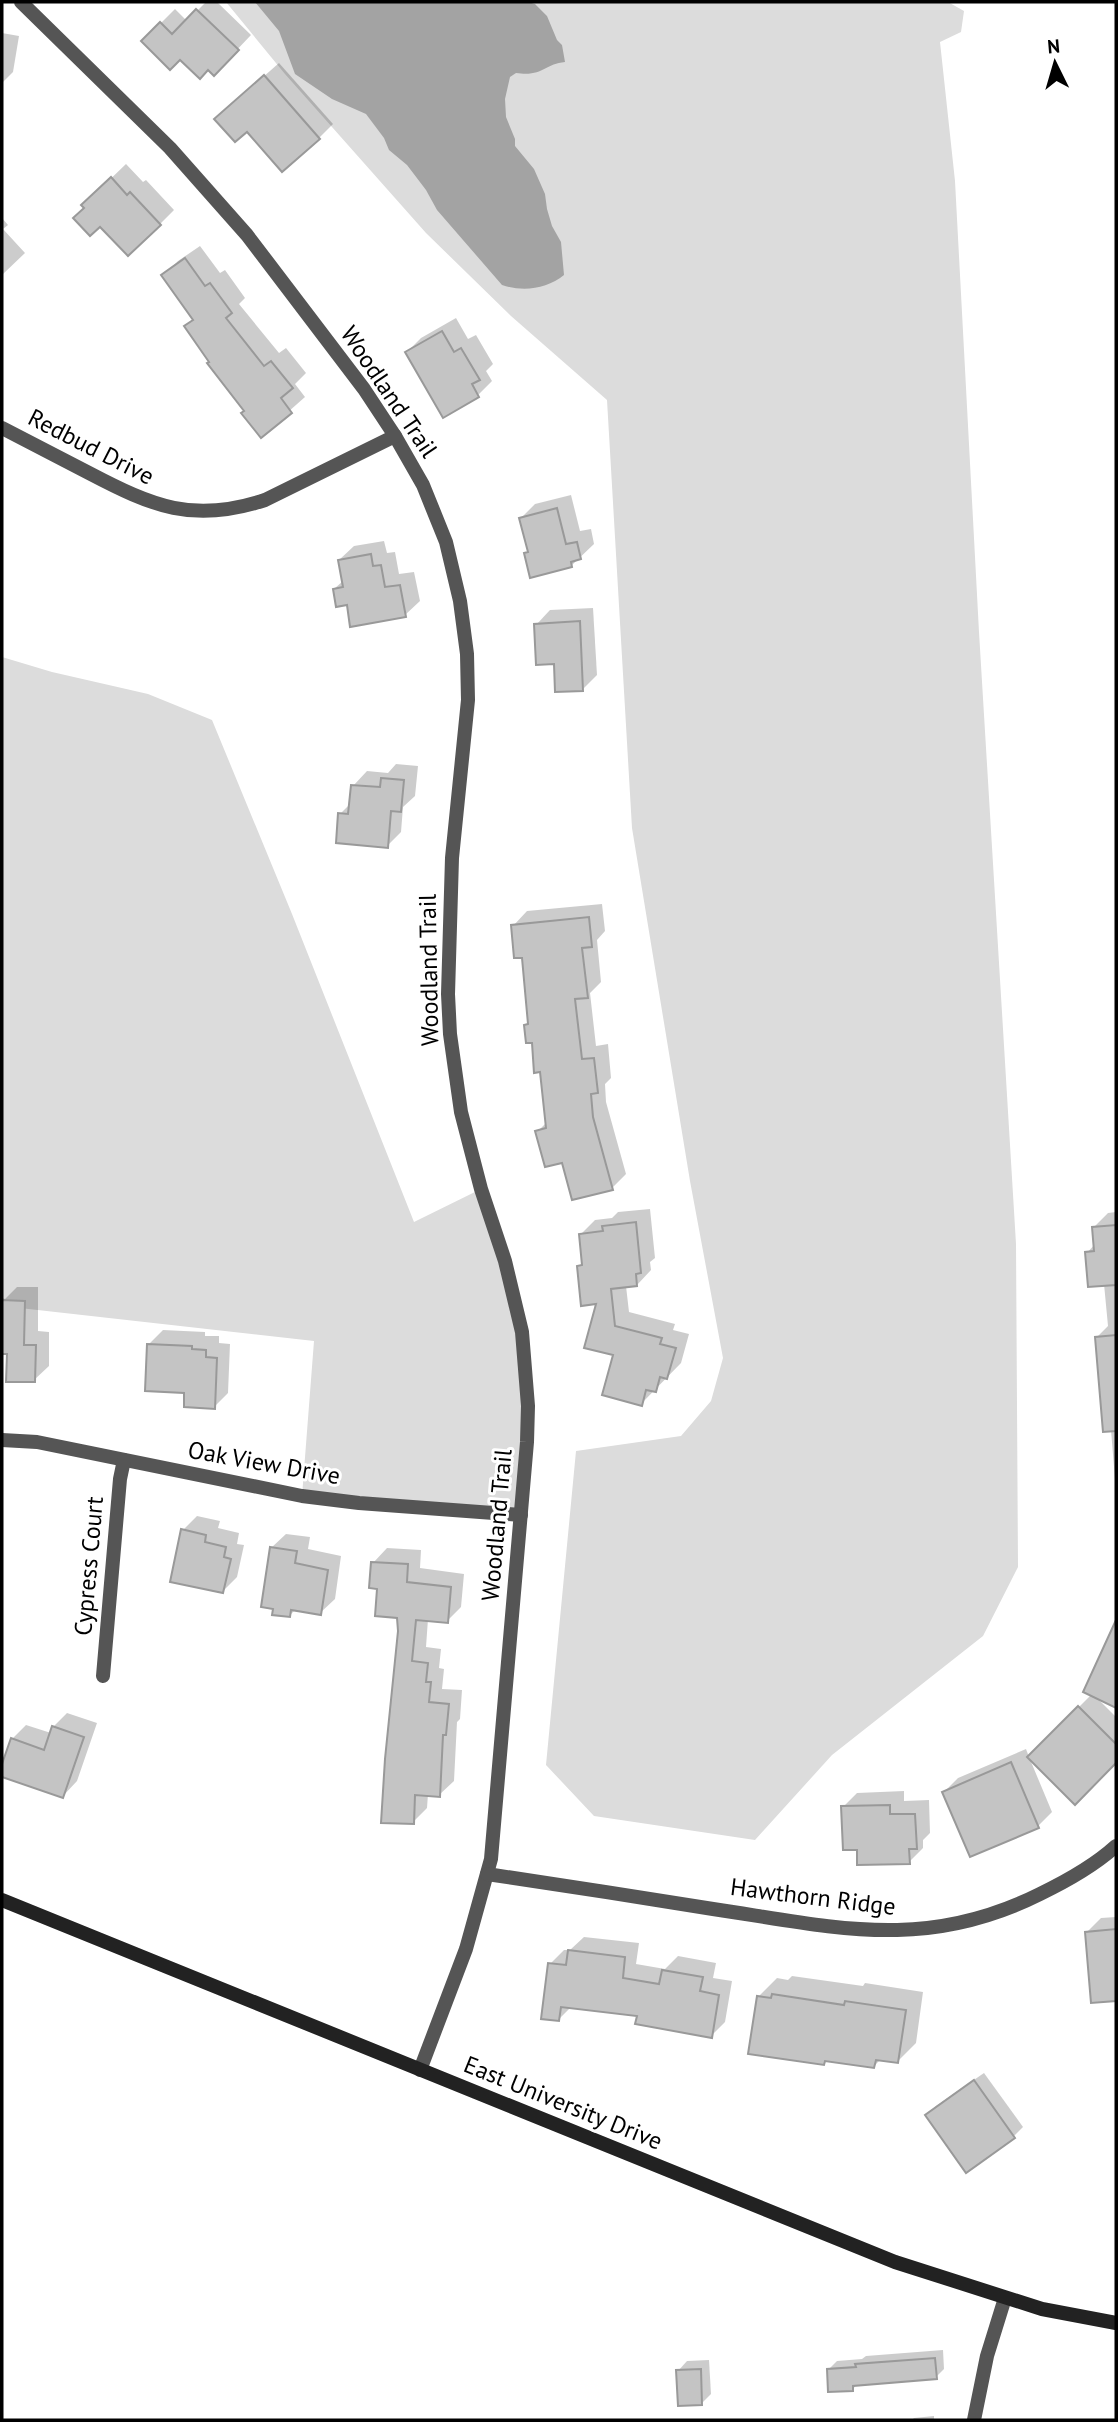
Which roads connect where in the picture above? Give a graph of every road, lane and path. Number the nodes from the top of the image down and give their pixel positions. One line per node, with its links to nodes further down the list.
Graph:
1 (20, 2): 3 (street, Woodland Trail)
2 (2, 428): 3 (street, Redbud Drive)
3 (395, 436): 6 (street, Woodland Trail)
4 (2, 1440): 5 (street, Oak View Drive)
5 (124, 1460): 6 (street, Oak View Drive); 7 (street, Cypress Court)
6 (521, 1515): 9 (street, Woodland Trail)
7 (103, 1676)
8 (1116, 1846): 9 (street, Hawthorn Ridge)
9 (487, 1874): 11 (street, Woodland Trail)
10 (2, 1900): 11 (main road, East University Drive)
11 (421, 2070): 12 (main road, East University Drive)
12 (1005, 2298): 13 (main road, East University Drive); 14 (street)
13 (1116, 2323)
14 (974, 2420)

